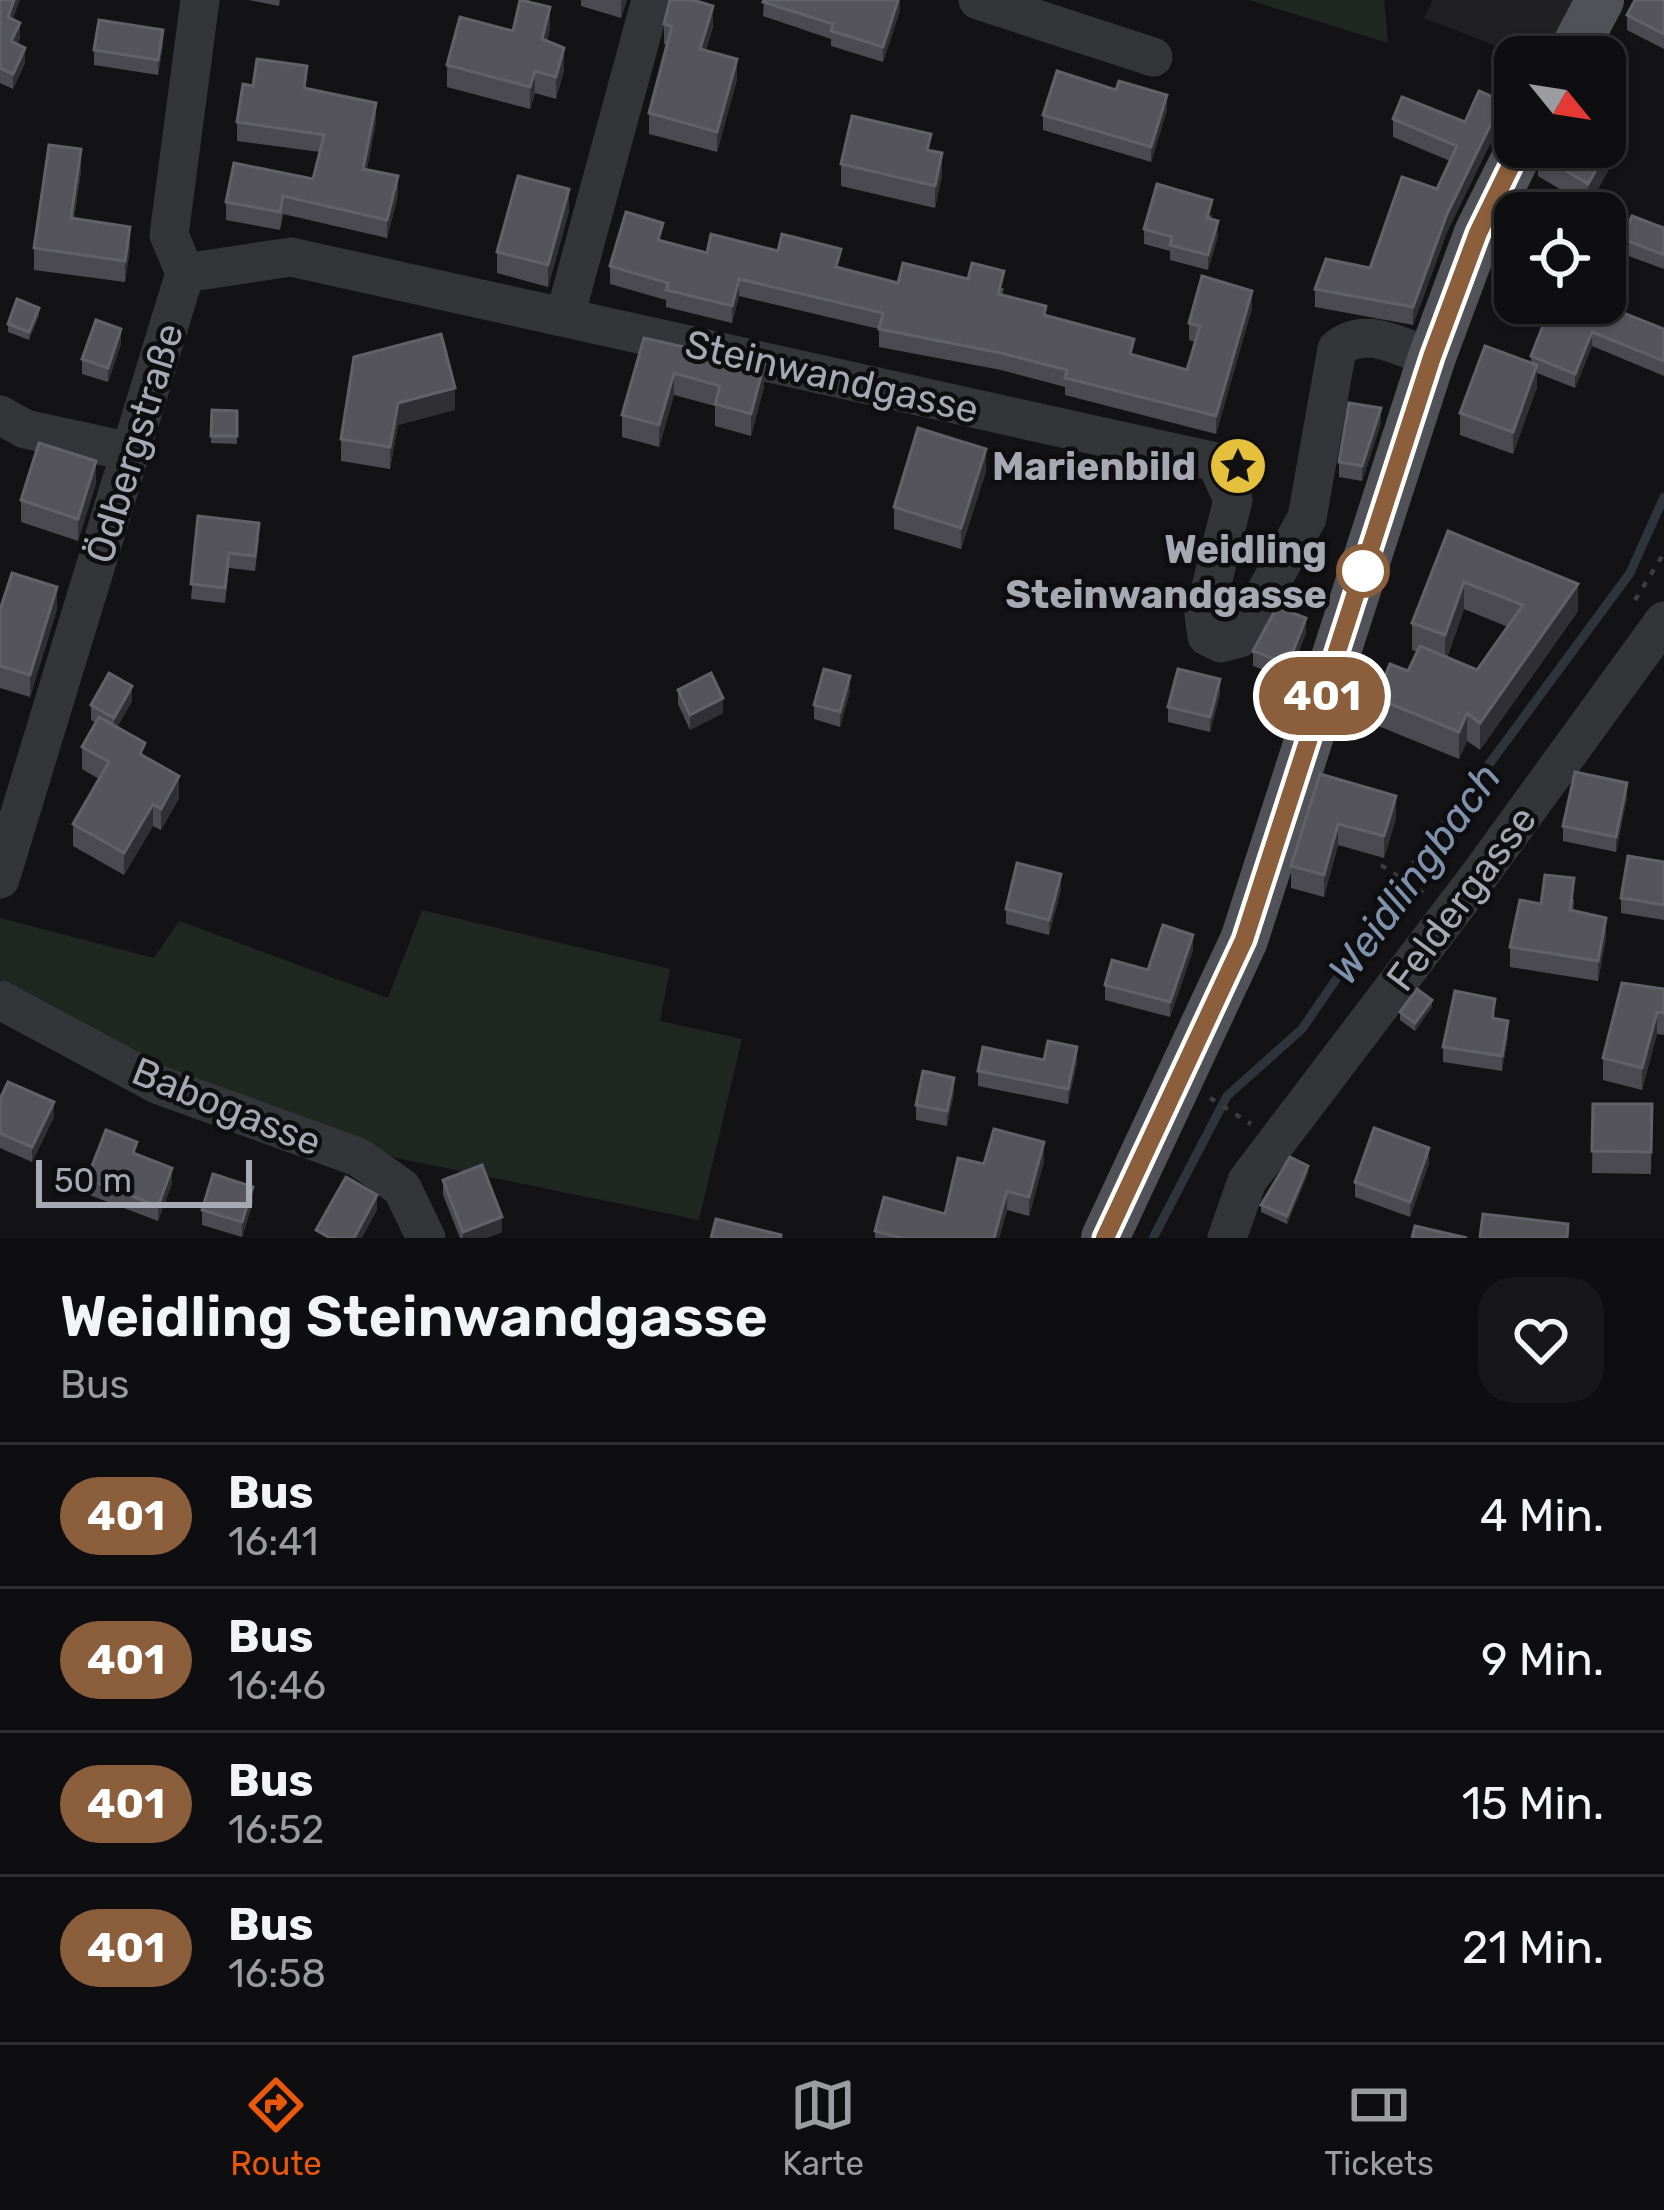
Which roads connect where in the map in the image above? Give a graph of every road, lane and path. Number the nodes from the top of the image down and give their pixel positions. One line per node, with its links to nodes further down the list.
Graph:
1 (200, 0): 8 (street, Ödbergstraße)
2 (651, 0): 9 (street)
3 (978, 0): 6 (street)
4 (1600, 0): 5 (main road)
5 (1581, 36)
6 (1153, 57)
7 (1510, 168): 10 (main road)
8 (185, 273): 9 (street, Steinwandgasse); 12 (street, Ödbergstraße)
9 (565, 316): 10 (street, Steinwandgasse)
10 (1432, 357): 21 (main road)
11 (0, 415): 12 (street)
12 (130, 452): 15 (street, Ödbergstraße)
13 (1664, 621): 22 (street, Feldergasse)
14 (1381, 865): 16 (path)
15 (0, 879)
16 (1421, 891)
17 (0, 1000): 20 (street, Babogasse)
18 (1205, 1095): 19 (path)
19 (1256, 1127)
20 (426, 1238)
21 (1105, 1238)
22 (1227, 1238)

